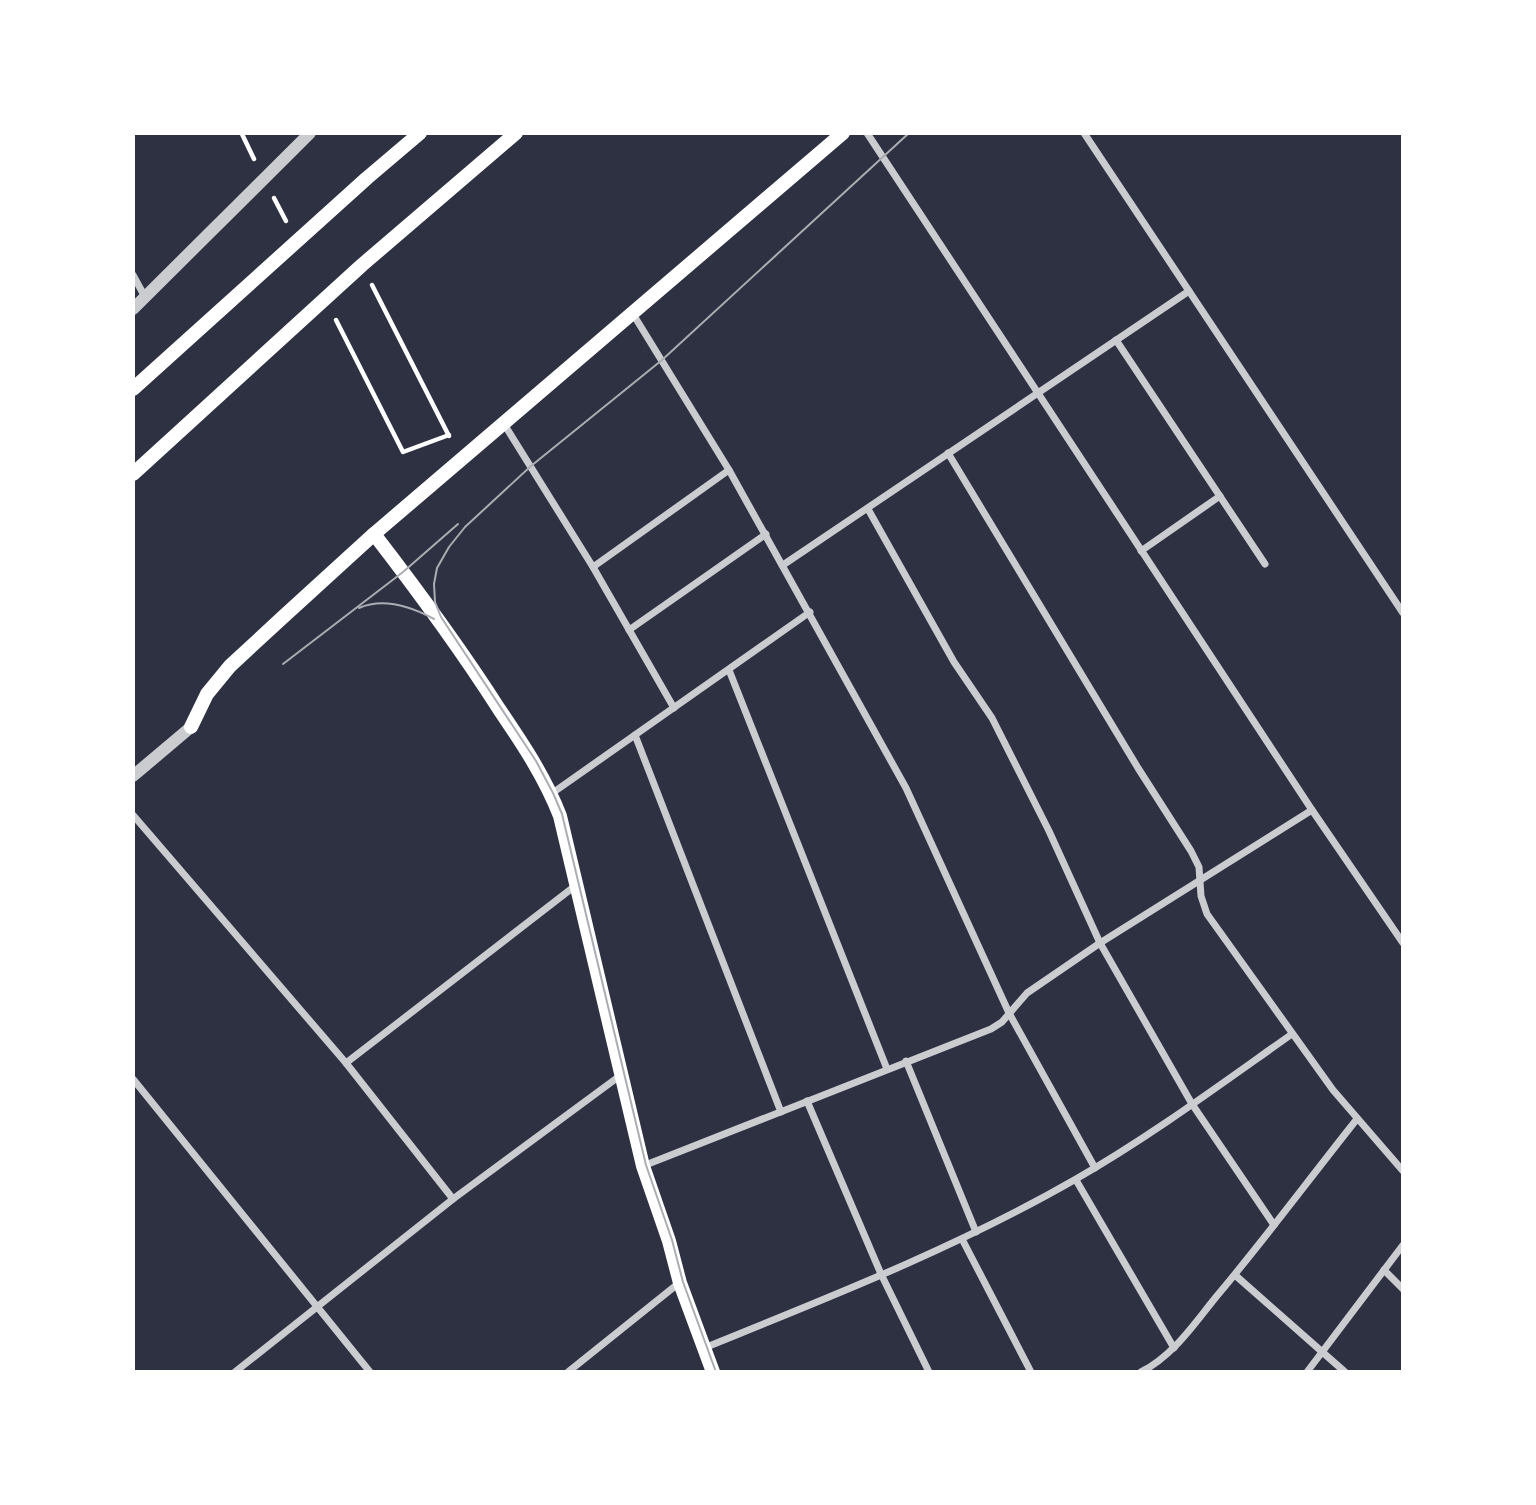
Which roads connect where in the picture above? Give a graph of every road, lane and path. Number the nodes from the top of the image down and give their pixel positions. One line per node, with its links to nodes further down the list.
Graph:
1 (310, 133): 10 (street)
2 (420, 133): 14 (main road)
3 (516, 133): 7 (main road)
4 (843, 133): 12 (main road)
5 (867, 133): 15 (street)
6 (1084, 133): 9 (street)
7 (362, 265): 17 (path); 22 (main road)
8 (133, 275): 10 (street)
9 (1189, 291): 13 (street); 32 (street)
10 (145, 298): 11 (street)
11 (133, 309)
12 (633, 314): 16 (main road); 21 (street)
13 (1116, 340): 15 (street); 23 (street)
14 (133, 388)
15 (1038, 393): 19 (street); 27 (street)
16 (504, 424): 20 (main road); 30 (street)
17 (449, 435): 18 (path); 20 (path)
18 (403, 452)
19 (948, 453): 24 (street); 42 (street)
20 (464, 458): 25 (main road)
21 (729, 470): 26 (street); 30 (street)
22 (133, 474)
23 (1220, 496): 27 (street); 28 (street)
24 (868, 509): 29 (street); 44 (street)
25 (374, 534): 36 (main road); 39 (main road)
26 (766, 534): 29 (street); 33 (street)
27 (1141, 551): 40 (street)
28 (1265, 564)
29 (783, 565): 31 (street)
30 (593, 567): 33 (street)
31 (810, 612): 34 (street); 46 (street)
32 (1403, 613)
33 (629, 630): 35 (street)
34 (729, 670): 35 (street); 50 (street)
35 (674, 708): 37 (street)
36 (191, 727): 38 (street)
37 (635, 735): 39 (street); 55 (street)
38 (133, 776)
39 (551, 794): 43 (main road)
40 (1312, 810): 42 (street); 45 (street)
41 (133, 815): 49 (street)
42 (1201, 880): 44 (street); 47 (street)
43 (575, 886): 49 (street); 51 (main road)
44 (1100, 943): 46 (street); 54 (street)
45 (1403, 943)
46 (1009, 1013): 48 (street); 58 (street)
47 (1292, 1034): 54 (street); 56 (street)
48 (906, 1061): 50 (street); 63 (street)
49 (346, 1063): 61 (street)
50 (887, 1069): 53 (street)
51 (621, 1075): 57 (main road); 61 (street)
52 (133, 1079): 71 (street)
53 (807, 1101): 55 (street); 67 (street)
54 (1192, 1104): 58 (street); 62 (street)
55 (781, 1112): 57 (street)
56 (1357, 1119): 59 (street); 62 (street)
57 (643, 1166): 69 (main road)
58 (1095, 1168): 60 (street)
59 (1403, 1171)
60 (1076, 1180): 63 (street); 73 (street)
61 (453, 1199): 71 (street)
62 (1274, 1225): 68 (street)
63 (976, 1233): 64 (street)
64 (962, 1238): 67 (street); 81 (street)
65 (1403, 1245): 66 (street)
66 (1384, 1270): 70 (street); 74 (street)
67 (881, 1274): 72 (street); 80 (street)
68 (1235, 1275): 73 (street); 74 (street)
69 (680, 1283): 72 (main road); 78 (street)
70 (1403, 1289)
71 (317, 1307): 76 (street); 77 (street)
72 (704, 1348): 79 (main road)
73 (1174, 1348): 75 (street)
74 (1322, 1352): 84 (street); 85 (street)
75 (1156, 1365): 82 (street); 83 (street)
76 (235, 1372)
77 (370, 1372)
78 (568, 1372)
79 (713, 1372)
80 (929, 1372)
81 (1031, 1372)
82 (1141, 1372)
83 (1164, 1372)
84 (1307, 1372)
85 (1345, 1372)

